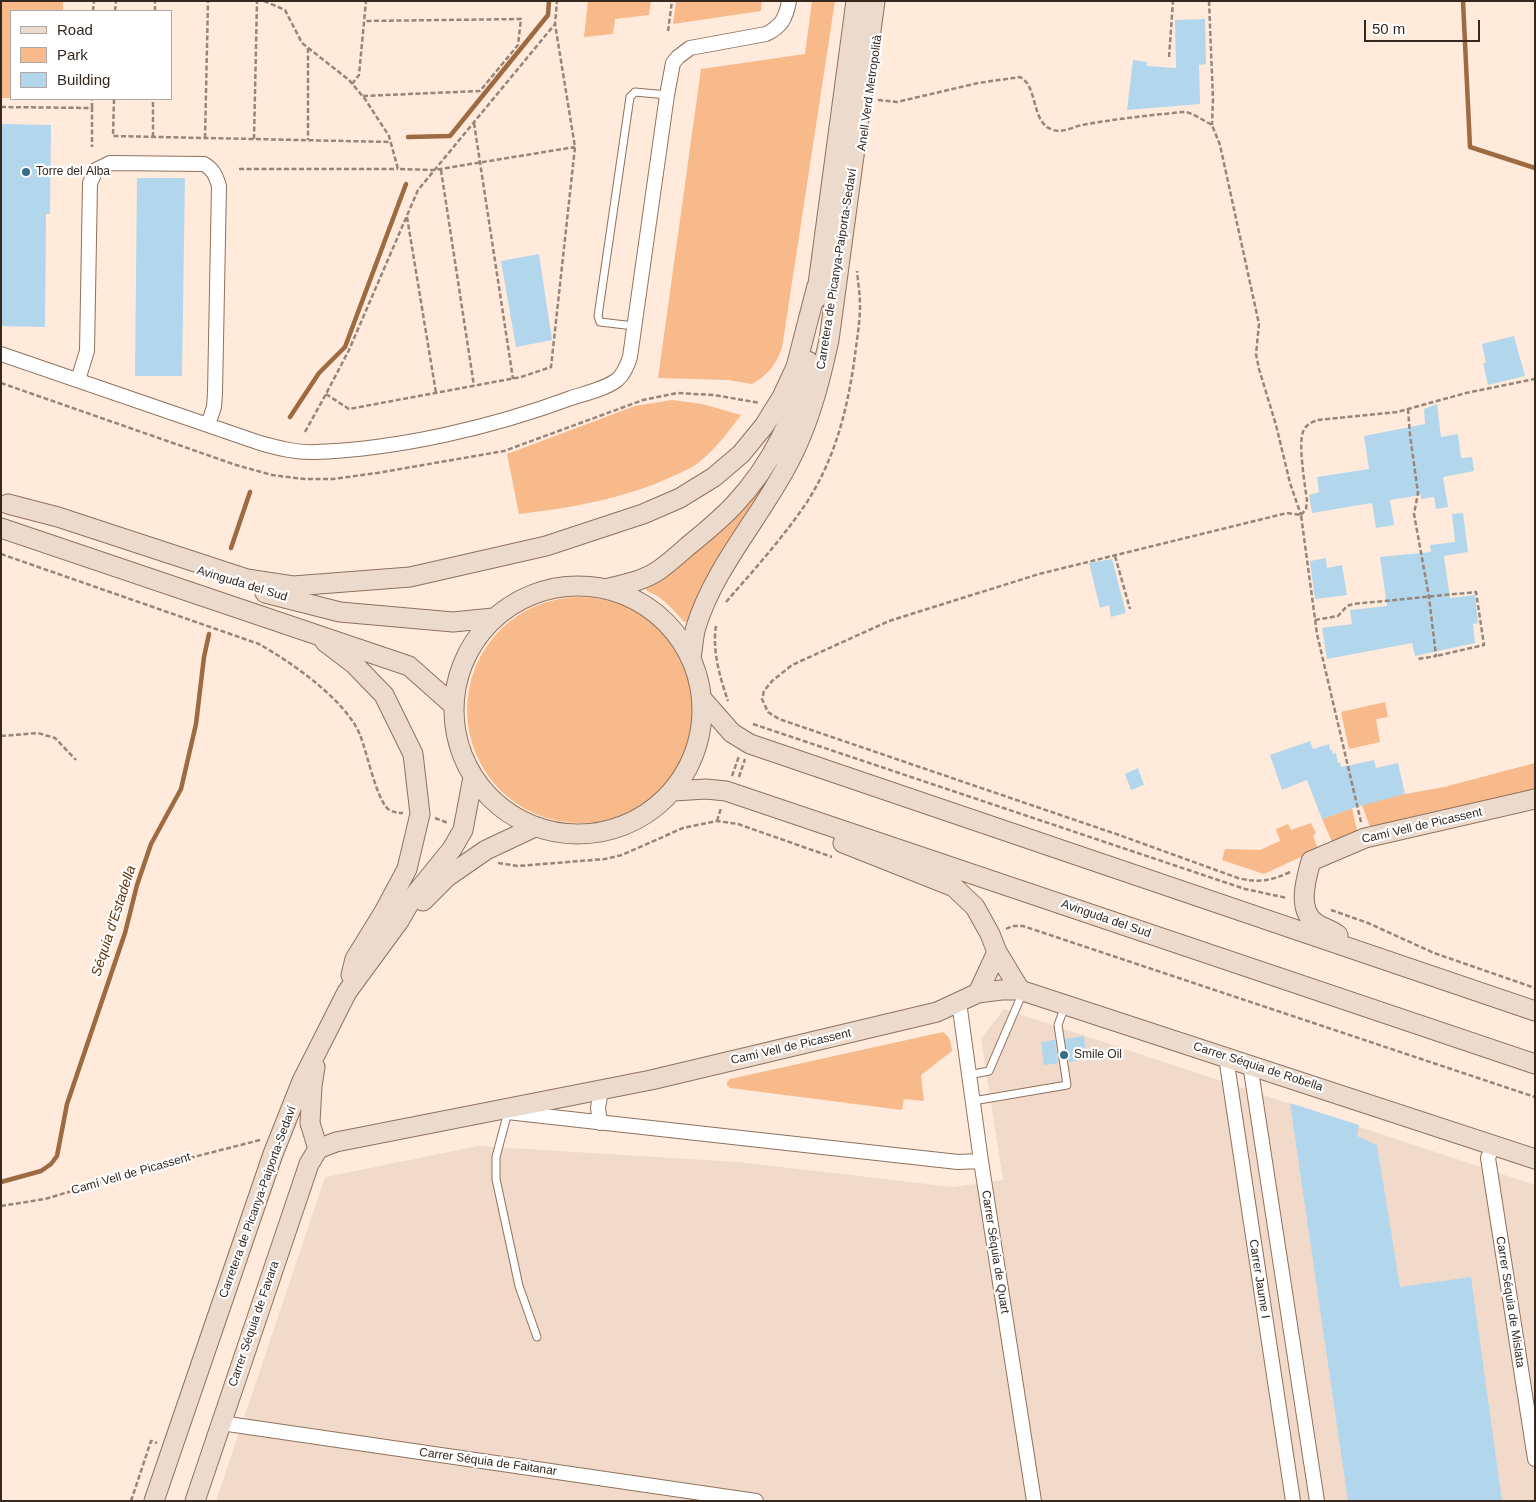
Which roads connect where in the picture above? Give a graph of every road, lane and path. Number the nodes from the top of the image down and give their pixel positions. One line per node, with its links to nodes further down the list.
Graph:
1 (208, 1): 30 (path)
2 (257, 1): 31 (path)
3 (264, 1): 15 (path)
4 (366, 1): 12 (path)
5 (557, 1): 13 (path)
6 (672, 1): 14 (path)
7 (789, 1): 20 (street)
8 (856, 1): 43 (main road, Carretera de Picanya-Paiporta-Sedaví)
9 (875, 1): 24 (main road, Carretera de Picanya-Paiporta-Sedaví)
10 (1173, 1): 16 (path)
11 (1209, 1): 28 (path)
12 (364, 21): 17 (path); 19 (path)
13 (555, 24): 27 (path); 35 (path)
14 (668, 31)
15 (308, 48): 17 (path); 32 (path)
16 (1169, 57)
17 (352, 84): 19 (path)
18 (879, 91): 24 (path, Anell Verd Metropolità)
19 (363, 96): 33 (path)
20 (667, 96): 44 (street); 44 (lane)
21 (92, 100): 26 (path)
22 (114, 100): 29 (path)
23 (153, 100): 29 (path)
24 (870, 100): 28 (path); 69 (main road, Carretera de Picanya-Paiporta-Sedaví)
25 (1, 107): 26 (path)
26 (92, 108): 34 (path)
27 (474, 122): 36 (path); 40 (path)
28 (1212, 125): 56 (path)
29 (152, 137): 30 (path)
30 (205, 138): 31 (path)
31 (254, 139): 32 (path)
32 (308, 140): 33 (path)
33 (391, 142): 38 (path)
34 (92, 147)
35 (575, 147): 36 (path); 46 (path)
36 (480, 163): 39 (path); 46 (path)
37 (239, 168): 38 (path)
38 (398, 169): 40 (path)
39 (441, 169): 40 (path); 49 (path)
40 (434, 170): 41 (path)
41 (407, 215): 50 (path); 51 (path)
42 (856, 270): 62 (path)
43 (817, 286): 55 (main road); 60 (main road, Carretera de Picanya-Paiporta-Sedaví)
44 (634, 326): 53 (street)
45 (1, 354): 48 (street)
46 (514, 378): 49 (path)
47 (1535, 379): 52 (path)
48 (78, 380): 53 (street); 53 (street)
49 (474, 386): 50 (path)
50 (436, 393): 51 (path)
51 (326, 394): 54 (path)
52 (1408, 409): 56 (path); 61 (path)
53 (208, 425)
54 (304, 432)
55 (4, 503): 64 (main road, Avinguda del Sud)
56 (1301, 515): 59 (path); 66 (path)
57 (1, 528): 67 (main road, Avinguda del Sud)
58 (1, 554): 86 (path)
59 (1115, 556): 63 (path); 93 (path)
60 (609, 588): 64 (main road); 69 (main road)
61 (1429, 597): 66 (path); 68 (path); 68 (path)
62 (724, 604)
63 (1130, 609)
64 (493, 618): 72 (main road)
65 (717, 620): 73 (path)
66 (1315, 620): 91 (path)
67 (312, 632): 72 (main road, Avinguda del Sud); 102 (main road)
68 (1436, 656): 70 (path)
69 (691, 658): 71 (main road)
70 (1418, 659)
71 (703, 700): 82 (main road); 98 (main road)
72 (453, 705): 79 (main road)
73 (730, 706)
74 (750, 724): 95 (path)
75 (1, 736): 78 (path)
76 (739, 756): 80 (path)
77 (745, 759): 81 (path)
78 (76, 760)
79 (473, 777): 90 (main road); 96 (main road, Carretera de Picanya-Paiporta-Sedaví)
80 (730, 783)
81 (737, 784)
82 (674, 791): 85 (main road, Avinguda del Sud); 90 (main road)
83 (1535, 799): 91 (main road, Camí Vell de Picassent)
84 (723, 800): 88 (path)
85 (783, 810): 99 (main road); 110 (main road, Avinguda del Sud)
86 (409, 814)
87 (433, 818): 89 (path)
88 (717, 821): 92 (path); 94 (path)
89 (450, 824)
90 (535, 828): 96 (main road, Carretera de Picanya-Paiporta-Sedaví)
91 (1365, 838): 93 (main road, Camí Vell de Picassent)
92 (838, 859)
93 (1311, 861): 95 (main road)
94 (495, 863)
95 (1305, 902): 98 (main road); 100 (path)
96 (399, 921): 102 (main road, Carretera de Picanya-Paiporta-Sedaví)
97 (1004, 929): 113 (path)
98 (1356, 950): 106 (main road)
99 (997, 952): 101 (main road); 103 (main road)
100 (1535, 988)
101 (1021, 990): 103 (main road, Carrer Séquia de Robella); 105 (main road, Carrer Séquia de Robella); 111 (lane)
102 (347, 992): 107 (main road, Carretera de Picanya-Paiporta-Sedaví)
103 (978, 993): 104 (main road, Camí Vell de Picassent)
104 (959, 1002): 111 (street, Carrer Séquia de Quart); 112 (main road, Camí Vell de Picassent)
105 (1066, 1005): 108 (main road, Carrer Séquia de Robella); 114 (lane)
106 (1535, 1011)
107 (318, 1048): 119 (main road); 125 (main road, Carretera de Picanya-Paiporta-Sedaví)
108 (1226, 1057): 109 (main road, Carrer Séquia de Robella); 132 (street, Carrer Jaume I)
109 (1250, 1064): 118 (main road, Carrer Séquia de Robella); 133 (street, Carrer Jaume I)
110 (1535, 1064)
111 (969, 1075): 114 (street, Carrer Séquia de Quart)
112 (601, 1090): 115 (main road, Camí Vell de Picassent); 116 (street)
113 (1535, 1097)
114 (972, 1101): 121 (street, Carrer Séquia de Quart)
115 (501, 1111): 116 (street, Camí Vell de Picassent); 119 (main road, Camí Vell de Picassent); 123 (lane)
116 (600, 1123): 121 (street, Camí Vell de Picassent)
117 (260, 1140): 122 (path, Camí Vell de Picassent)
118 (1493, 1145): 120 (main road, Carrer Séquia de Robella); 126 (street, Carrer Séquia de Mislata)
119 (318, 1149): 124 (main road, Carrer Séquia de Favara)
120 (1535, 1159)
121 (981, 1161): 131 (street, Carrer Séquia de Quart)
122 (1, 1206)
123 (537, 1337)
124 (221, 1423): 129 (main road, Carrer Séquia de Favara); 130 (street, Carrer Séquia de Faitanar)
125 (172, 1448): 127 (path); 128 (main road, Carretera de Picanya-Paiporta-Sedaví)
126 (1535, 1459)
127 (131, 1501)
128 (154, 1501)
129 (195, 1501)
130 (756, 1501)
131 (1034, 1501)
132 (1293, 1501)
133 (1317, 1501)

